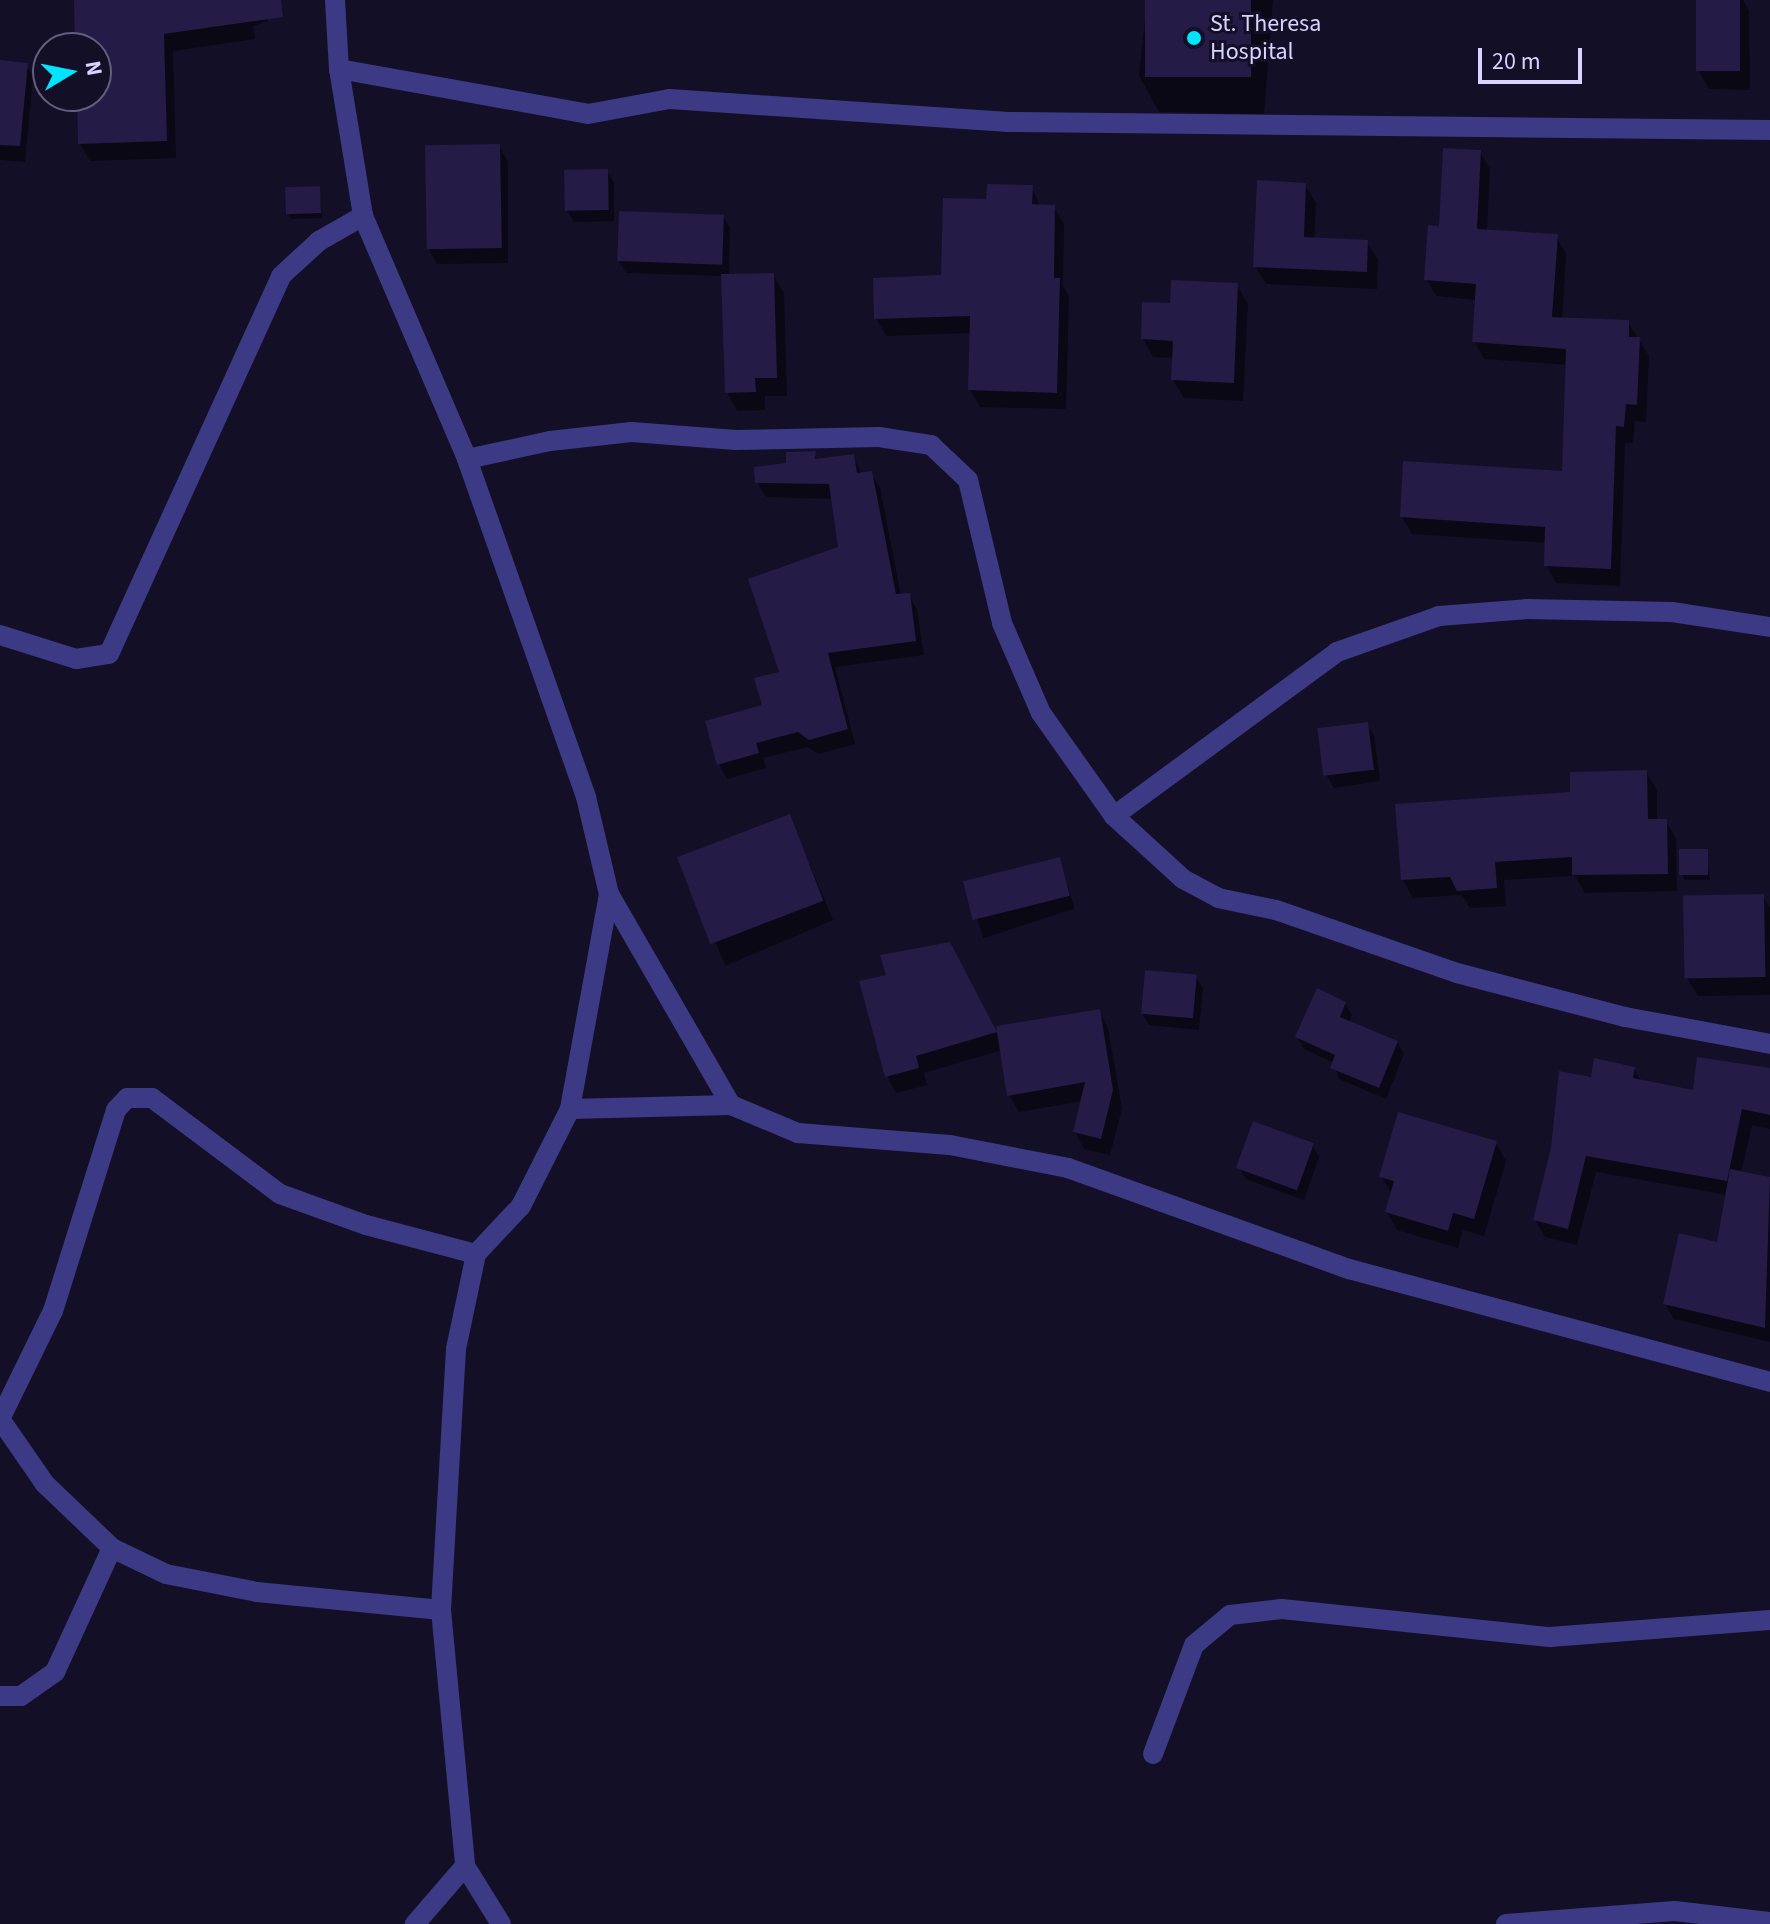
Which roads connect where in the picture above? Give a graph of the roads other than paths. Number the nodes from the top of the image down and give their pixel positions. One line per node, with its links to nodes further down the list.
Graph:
1 (335, 0): 2 (street)
2 (339, 69): 3 (street); 4 (street)
3 (1770, 130)
4 (363, 216): 5 (street); 7 (street)
5 (467, 459): 8 (street); 9 (street)
6 (1770, 627): 8 (street)
7 (0, 635)
8 (1114, 816): 10 (street)
9 (609, 894): 11 (street); 12 (street)
10 (1770, 1044)
11 (731, 1105): 12 (street); 14 (street)
12 (570, 1109): 13 (street)
13 (476, 1254): 15 (street); 16 (street)
14 (1770, 1382)
15 (112, 1548): 16 (street); 18 (street)
16 (441, 1610): 20 (street)
17 (1770, 1620): 19 (street)
18 (0, 1696)
19 (1153, 1754)
20 (465, 1866): 22 (street); 23 (street)
21 (1770, 1922): 24 (street)
22 (415, 1924)
23 (501, 1924)
24 (1506, 1924)

